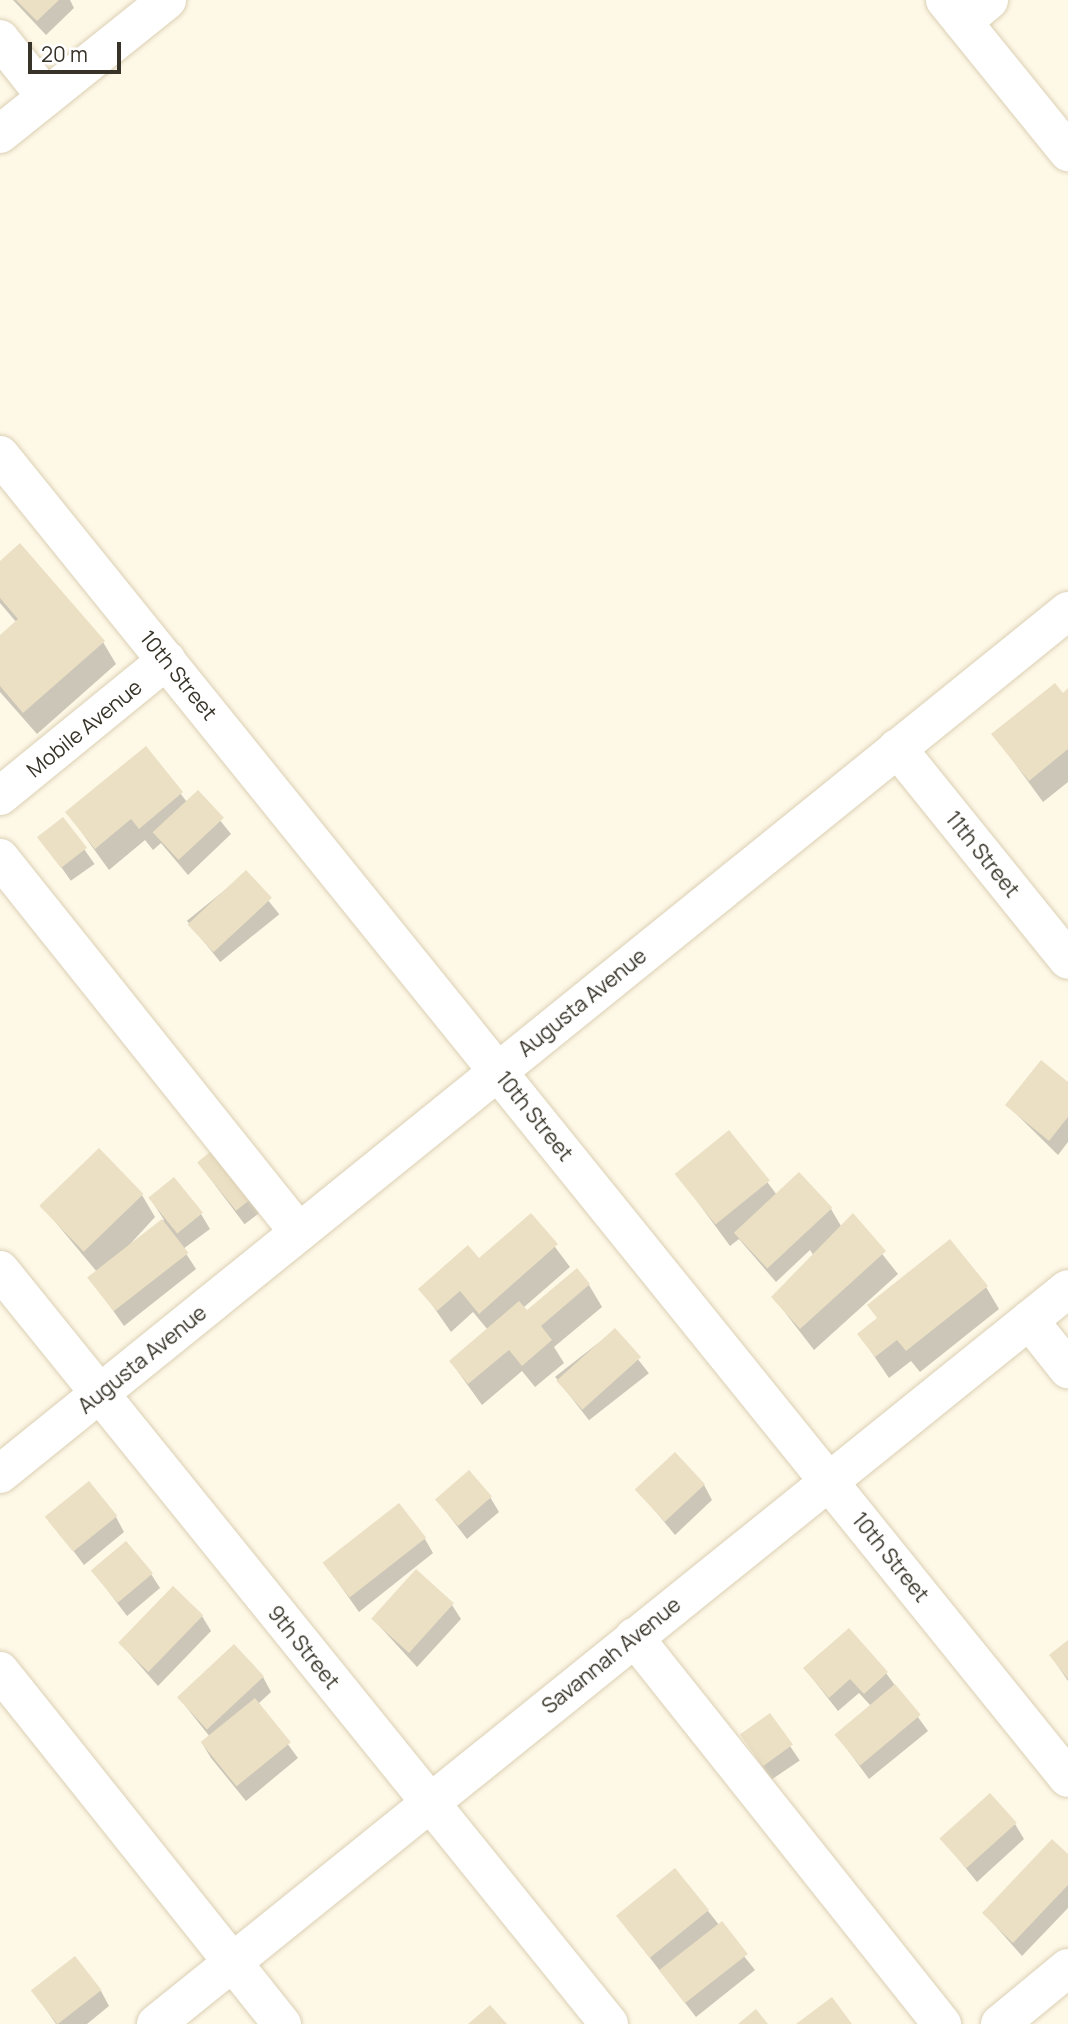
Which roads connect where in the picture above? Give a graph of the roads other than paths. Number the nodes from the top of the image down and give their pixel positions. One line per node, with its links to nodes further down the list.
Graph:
1 (167, 0): 4 (street)
2 (966, 7): 6 (street)
3 (0, 39): 4 (street)
4 (47, 97): 5 (street)
5 (0, 134)
6 (1068, 152)
7 (0, 455): 9 (street, 10th Street)
8 (1068, 611): 10 (street, Augusta Avenue)
9 (167, 660): 11 (street, Mobile Avenue); 14 (street, 10th Street)
10 (897, 748): 13 (street, 11th Street); 14 (street, Augusta Avenue)
11 (0, 796)
12 (0, 858): 15 (street)
13 (1068, 960)
14 (498, 1070): 15 (street, Augusta Avenue); 22 (street, 10th Street)
15 (299, 1232): 20 (street, Augusta Avenue)
16 (0, 1270): 20 (street, 9th Street)
17 (1068, 1289): 18 (street, Savannah Avenue)
18 (1029, 1320): 19 (street); 22 (street, Savannah Avenue)
19 (1068, 1368)
20 (100, 1393): 21 (street, Augusta Avenue); 26 (street, 9th Street)
21 (0, 1474)
22 (829, 1480): 23 (street, Savannah Avenue); 25 (street, 10th Street)
23 (634, 1637): 26 (street, Savannah Avenue); 32 (street)
24 (0, 1671): 27 (street)
25 (1068, 1777)
26 (429, 1802): 27 (street, Savannah Avenue); 31 (street, 9th Street)
27 (232, 1962): 29 (street, Savannah Avenue); 30 (street)
28 (1068, 1968): 33 (street)
29 (156, 2024)
30 (282, 2024)
31 (609, 2024)
32 (942, 2024)
33 (1000, 2024)

